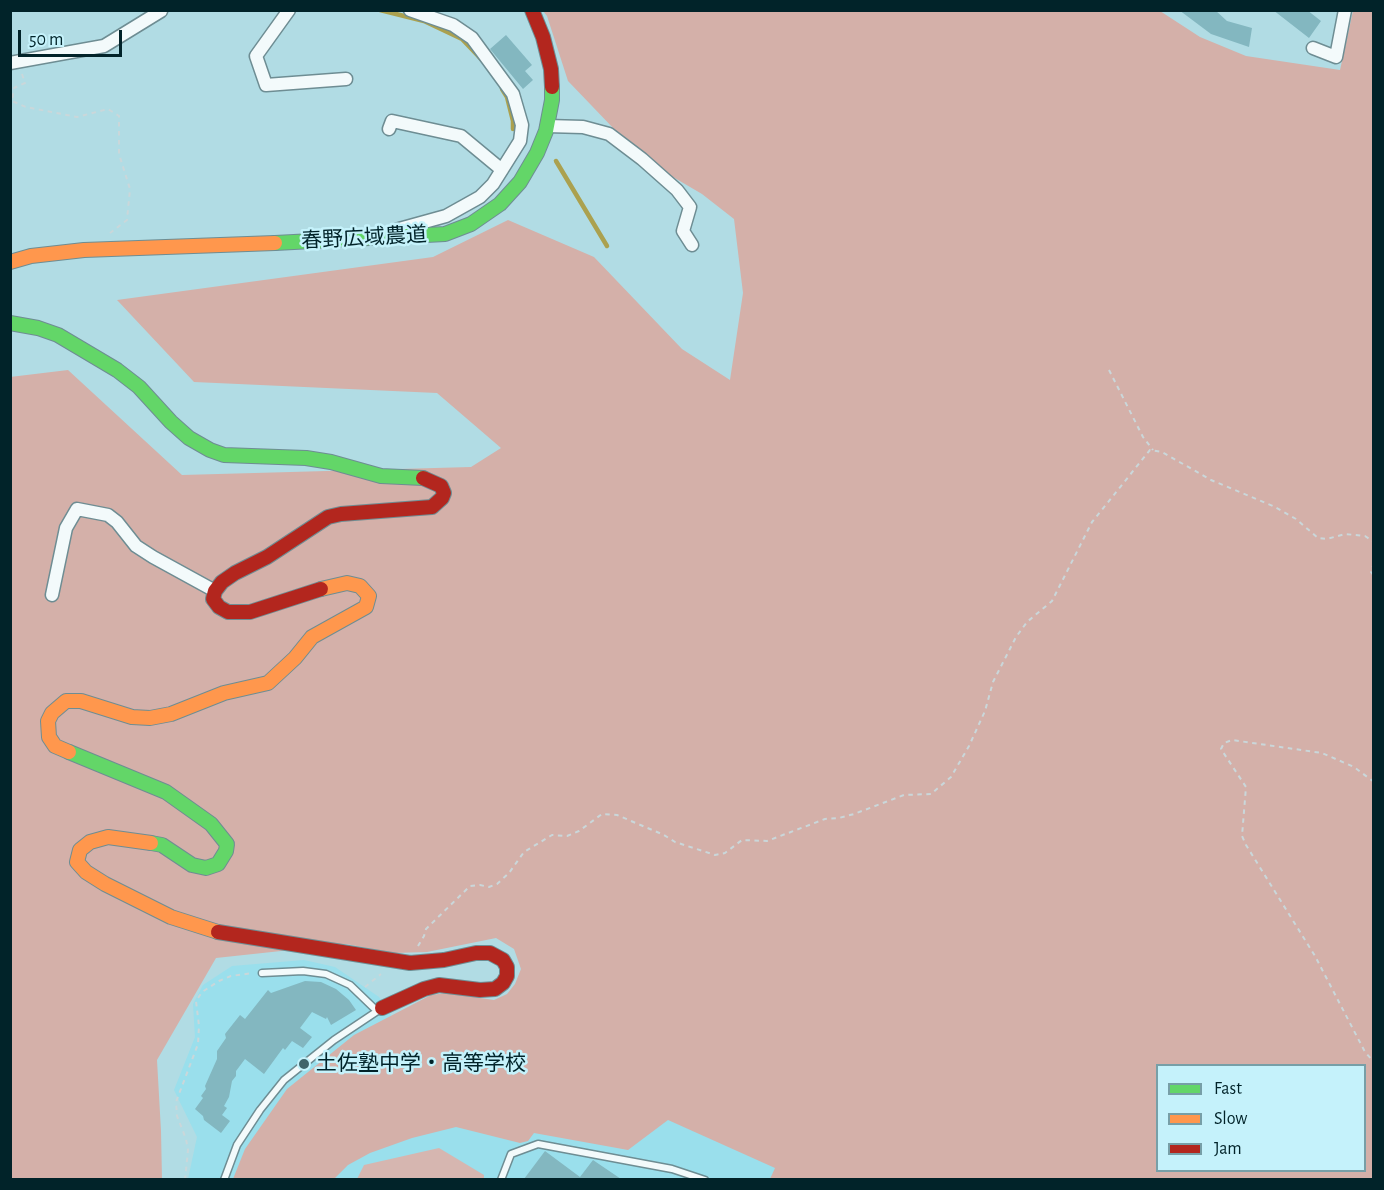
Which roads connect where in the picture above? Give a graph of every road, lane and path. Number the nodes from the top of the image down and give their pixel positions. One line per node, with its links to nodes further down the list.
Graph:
1 (289, 10): 8 (street)
2 (410, 10): 11 (street)
3 (531, 10): 9 (street, 春野広域農道)
4 (1345, 10): 6 (street)
5 (161, 11): 7 (street)
6 (1313, 48)
7 (14, 68): 12 (path)
8 (346, 79)
9 (547, 126): 13 (street, 春野広域農道); 14 (street)
10 (389, 129): 11 (street)
11 (502, 171): 13 (street)
12 (111, 232)
13 (386, 238): 15 (street, 春野広域農道)
14 (692, 246)
15 (10, 262)
16 (10, 324): 22 (street)
17 (1109, 370): 18 (path)
18 (1153, 450): 19 (path); 25 (path)
19 (1374, 542)
20 (1374, 563): 21 (path)
21 (1374, 576)
22 (215, 591): 23 (street); 29 (street)
23 (52, 595)
24 (1374, 782): 30 (path)
25 (416, 947)
26 (262, 974): 28 (lane); 31 (path)
27 (382, 974): 28 (path)
28 (358, 992): 29 (lane)
29 (380, 1010): 32 (lane)
30 (1374, 1062)
31 (185, 1179)
32 (224, 1179)
33 (501, 1179): 34 (lane)
34 (705, 1179)

